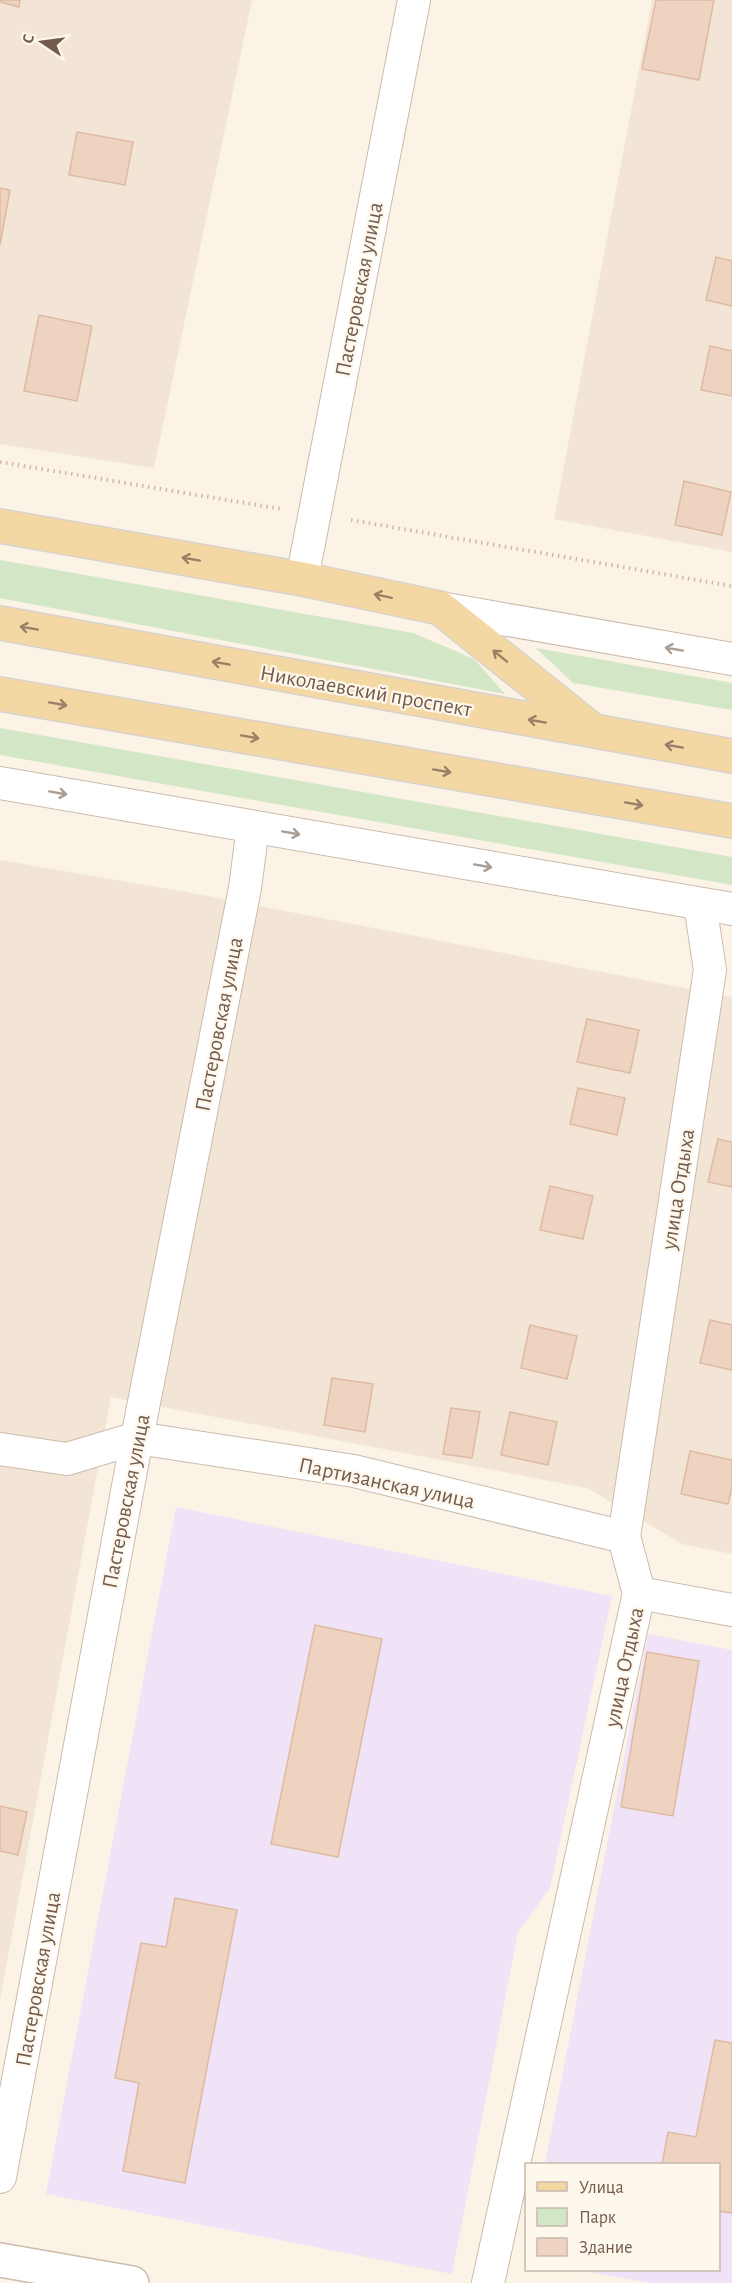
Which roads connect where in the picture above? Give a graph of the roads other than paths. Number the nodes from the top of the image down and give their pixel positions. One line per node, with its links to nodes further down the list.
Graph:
1 (414, 0): 3 (street, Пастеровская улица)
2 (0, 526): 3 (main road, one-way to 2)
3 (302, 579): 4 (main road, one-way to 3)
4 (440, 608): 6 (street, one-way to 4); 8 (main road, one-way to 4)
5 (0, 622): 8 (main road, Николаевский проспект, one-way to 5)
6 (732, 659)
7 (0, 694): 11 (main road, one-way to 11)
8 (594, 732): 9 (main road, Николаевский проспект, one-way to 8)
9 (732, 756)
10 (0, 783): 12 (street, one-way to 12)
11 (732, 821)
12 (253, 827): 13 (street, one-way to 13); 15 (street, Пастеровская улица)
13 (700, 903): 14 (street); 17 (street, улица Отдыха)
14 (732, 909)
15 (137, 1438): 16 (street, Партизанская улица); 17 (street, Партизанская улица); 20 (street, Пастеровская улица)
16 (0, 1449)
17 (624, 1537): 18 (street)
18 (639, 1593): 19 (street); 23 (street, улица Отдыха)
19 (732, 1610)
20 (0, 2177)
21 (0, 2260): 22 (main road)
22 (132, 2283)
23 (489, 2283)

